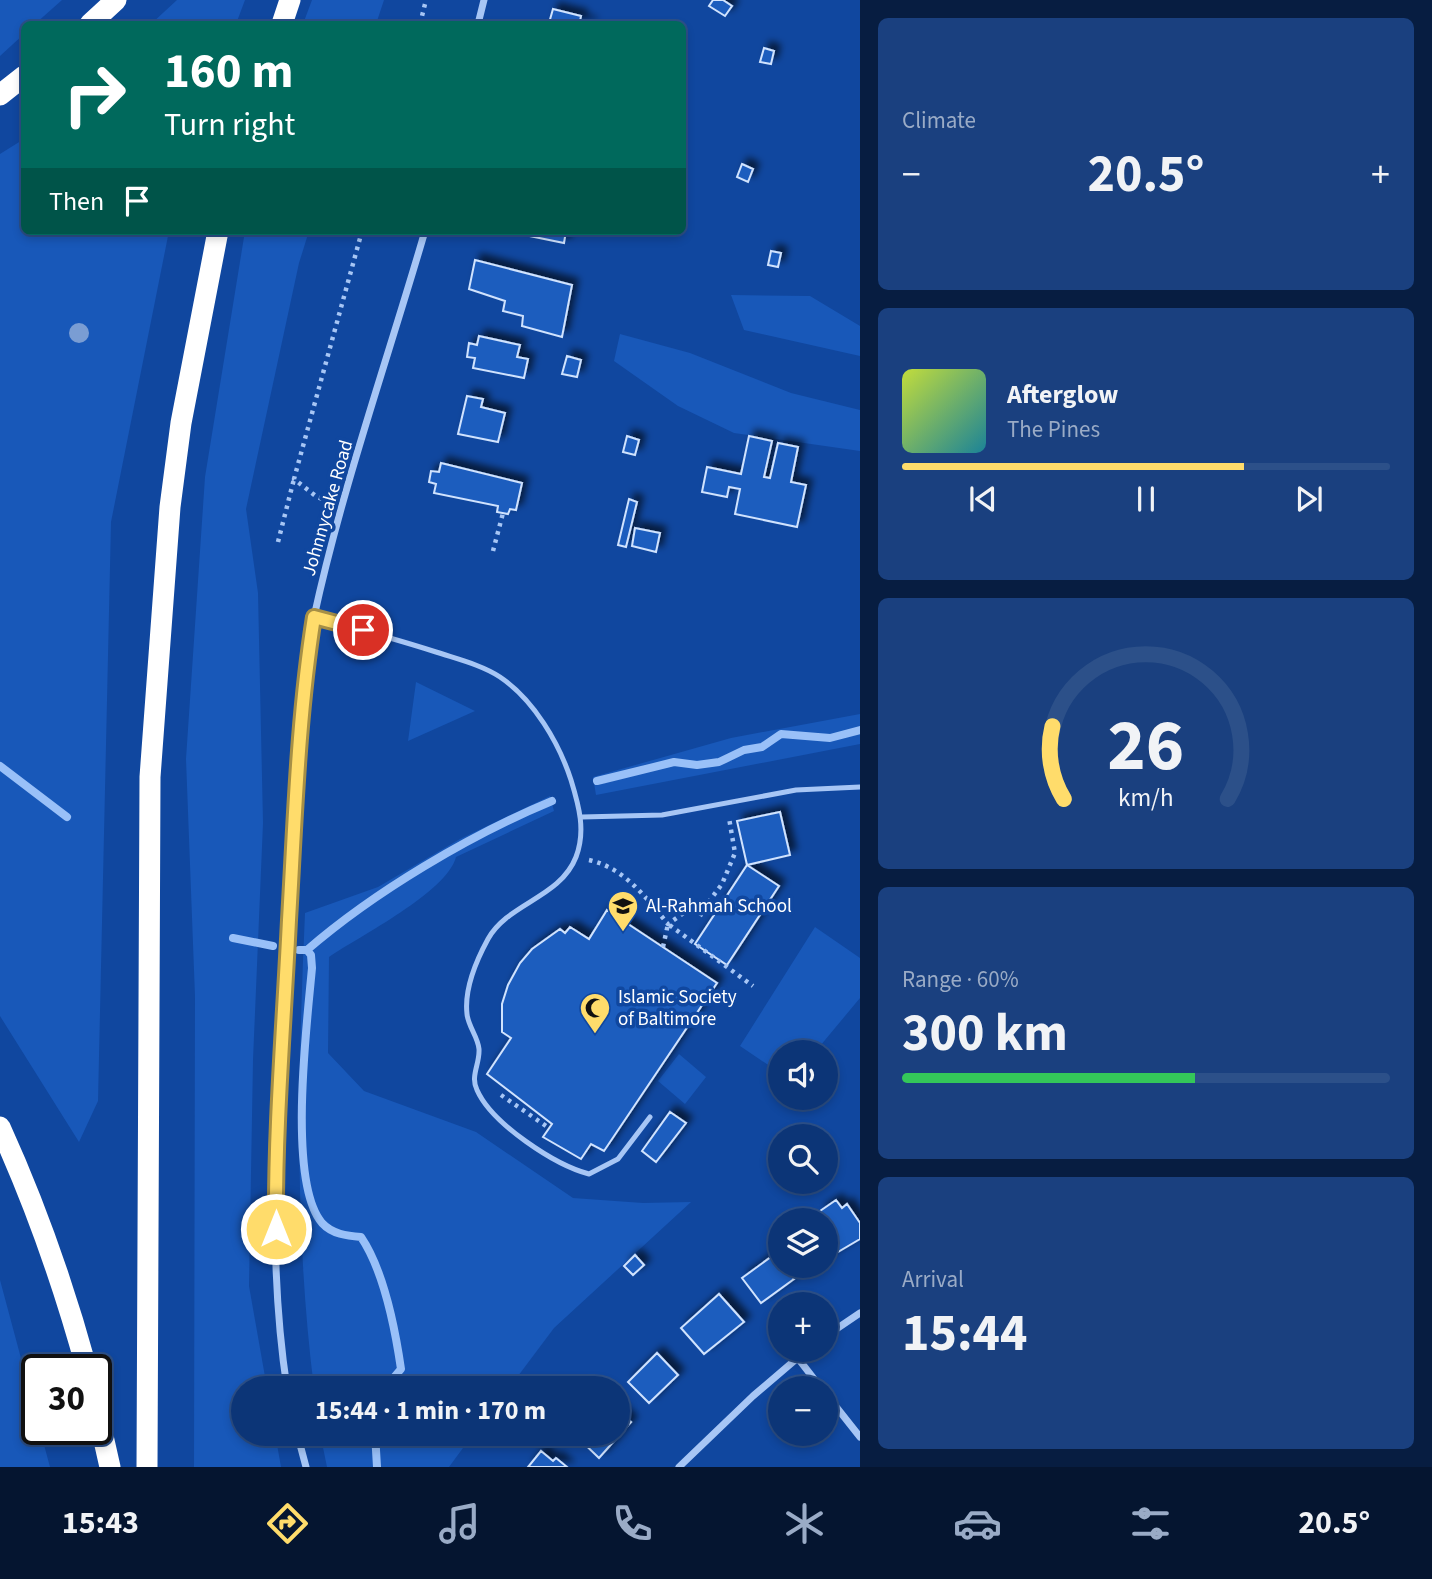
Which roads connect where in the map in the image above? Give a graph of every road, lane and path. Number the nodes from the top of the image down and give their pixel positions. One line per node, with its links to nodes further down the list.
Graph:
1 (116, 0): 5 (highway)
2 (290, 0): 6 (highway)
3 (426, 0): 7 (path)
4 (484, 0): 8 (street)
5 (93, 21)
6 (283, 21)
7 (421, 21)
8 (479, 21)
9 (21, 78): 10 (highway)
10 (0, 95)
11 (217, 235): 45 (highway)
12 (361, 235): 14 (path)
13 (424, 235): 15 (street, Johnnycake Road)
14 (294, 479): 15 (path); 17 (path)
15 (344, 508): 19 (street, Johnnycake Road)
16 (503, 513): 18 (path)
17 (278, 542)
18 (493, 551)
19 (314, 617): 22 (lane); 38 (street, Johnnycake Road)
20 (860, 787): 21 (lane)
21 (727, 803): 22 (lane); 24 (path)
22 (582, 817): 23 (lane)
23 (576, 857): 26 (path); 30 (lane)
24 (707, 904): 25 (path); 26 (path)
25 (700, 916)
26 (668, 924): 27 (path); 28 (path)
27 (663, 947)
28 (752, 986)
29 (503, 1097): 32 (path)
30 (650, 1117)
31 (0, 1127): 35 (highway)
32 (549, 1128)
33 (860, 1313): 34 (street)
34 (838, 1328)
35 (83, 1354)
36 (792, 1362): 47 (street)
37 (801, 1362): 39 (street)
38 (285, 1376)
39 (812, 1376)
40 (838, 1409): 41 (street)
41 (860, 1437)
42 (105, 1445): 44 (highway)
43 (300, 1446): 46 (street)
44 (110, 1467)
45 (147, 1467)
46 (306, 1467)
47 (680, 1467)

